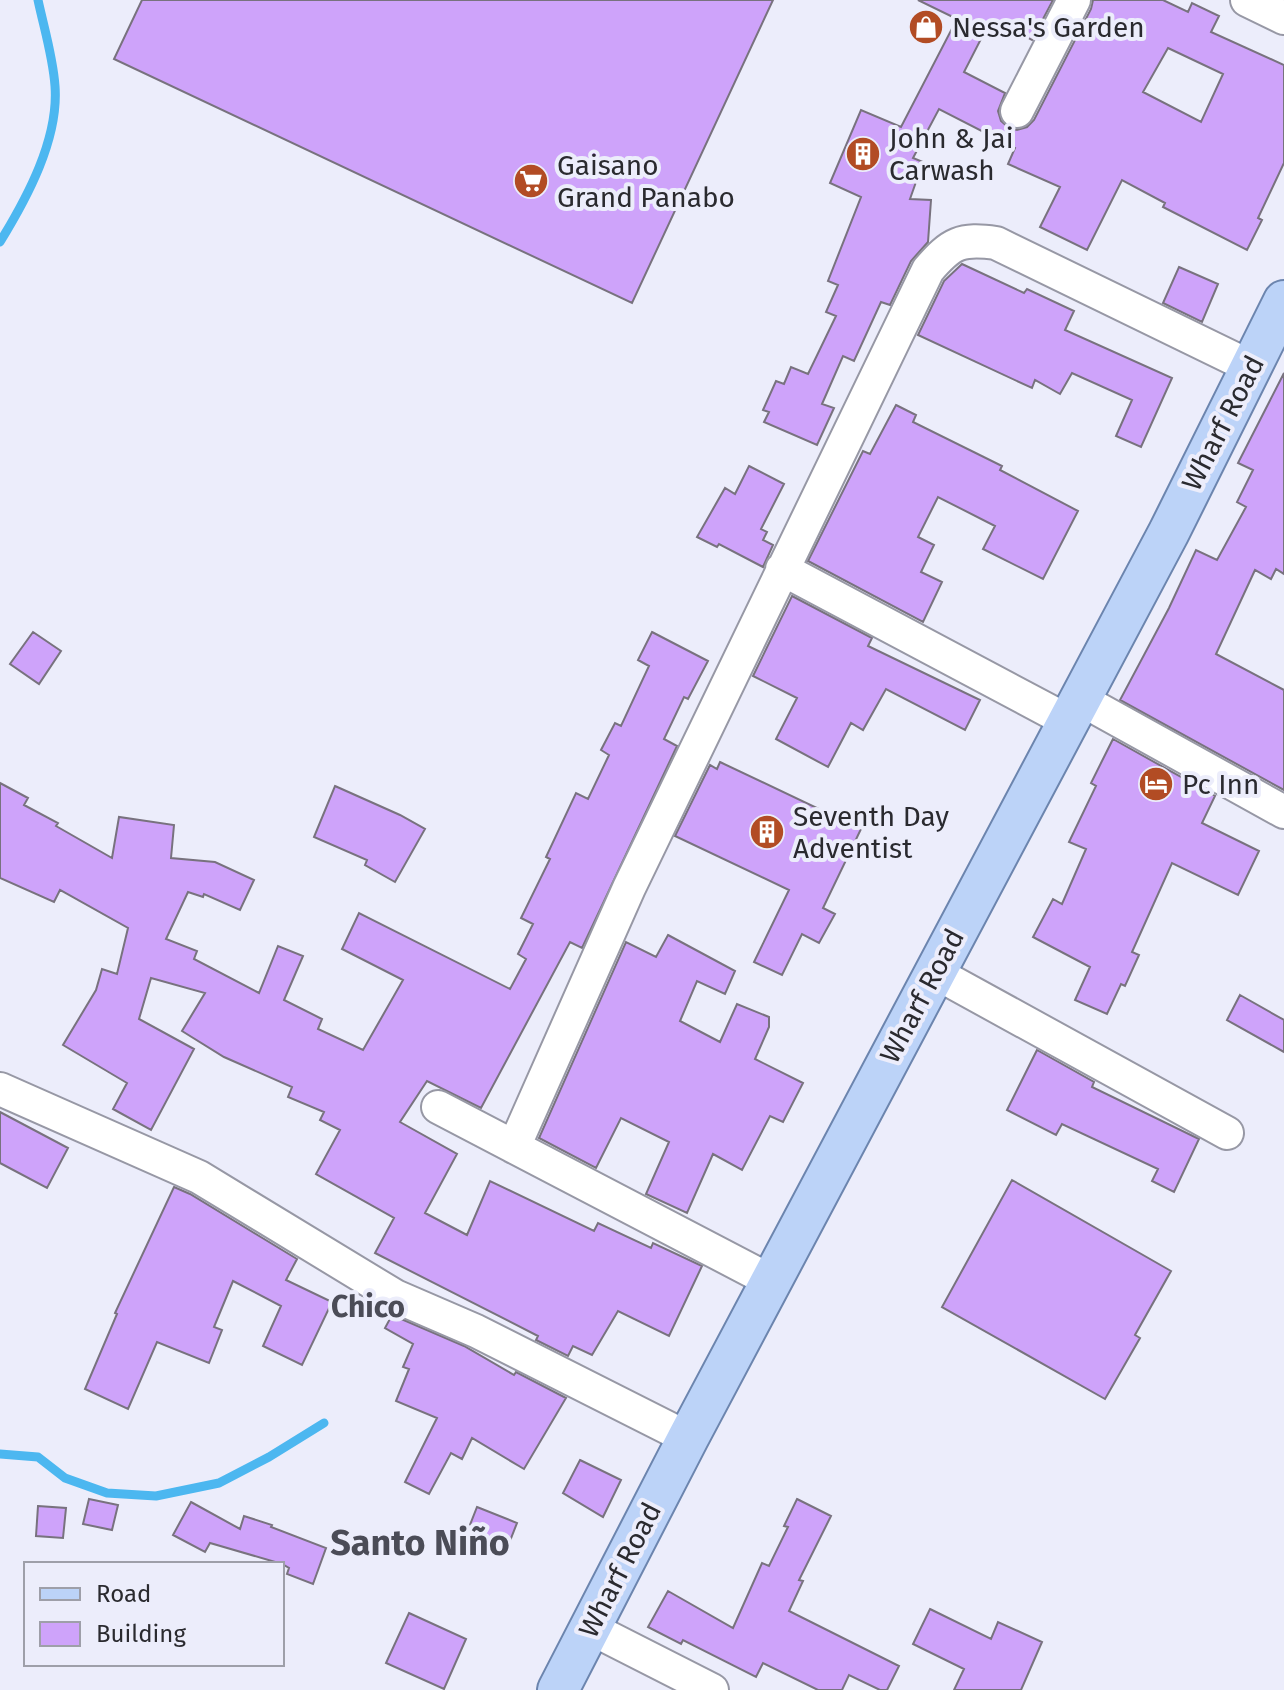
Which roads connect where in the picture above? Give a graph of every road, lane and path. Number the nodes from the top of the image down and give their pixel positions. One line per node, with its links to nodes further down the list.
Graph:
1 (1074, 0): 4 (street)
2 (1247, 0): 3 (street)
3 (1284, 18)
4 (1017, 111)
5 (1284, 301): 6 (main road, Wharf Road)
6 (1251, 367): 7 (street); 8 (main road, Wharf Road)
7 (782, 569): 8 (street); 14 (street)
8 (1074, 710): 9 (street); 10 (main road, Wharf Road)
9 (1284, 812)
10 (934, 972): 13 (street); 15 (main road, Wharf Road)
11 (0, 1089): 16 (street)
12 (438, 1107): 14 (street)
13 (1227, 1133)
14 (514, 1147): 15 (street)
15 (771, 1281): 16 (main road, Wharf Road)
16 (688, 1438): 17 (main road, Wharf Road)
17 (590, 1628): 18 (main road, Wharf Road); 19 (street)
18 (558, 1690)
19 (712, 1690)

